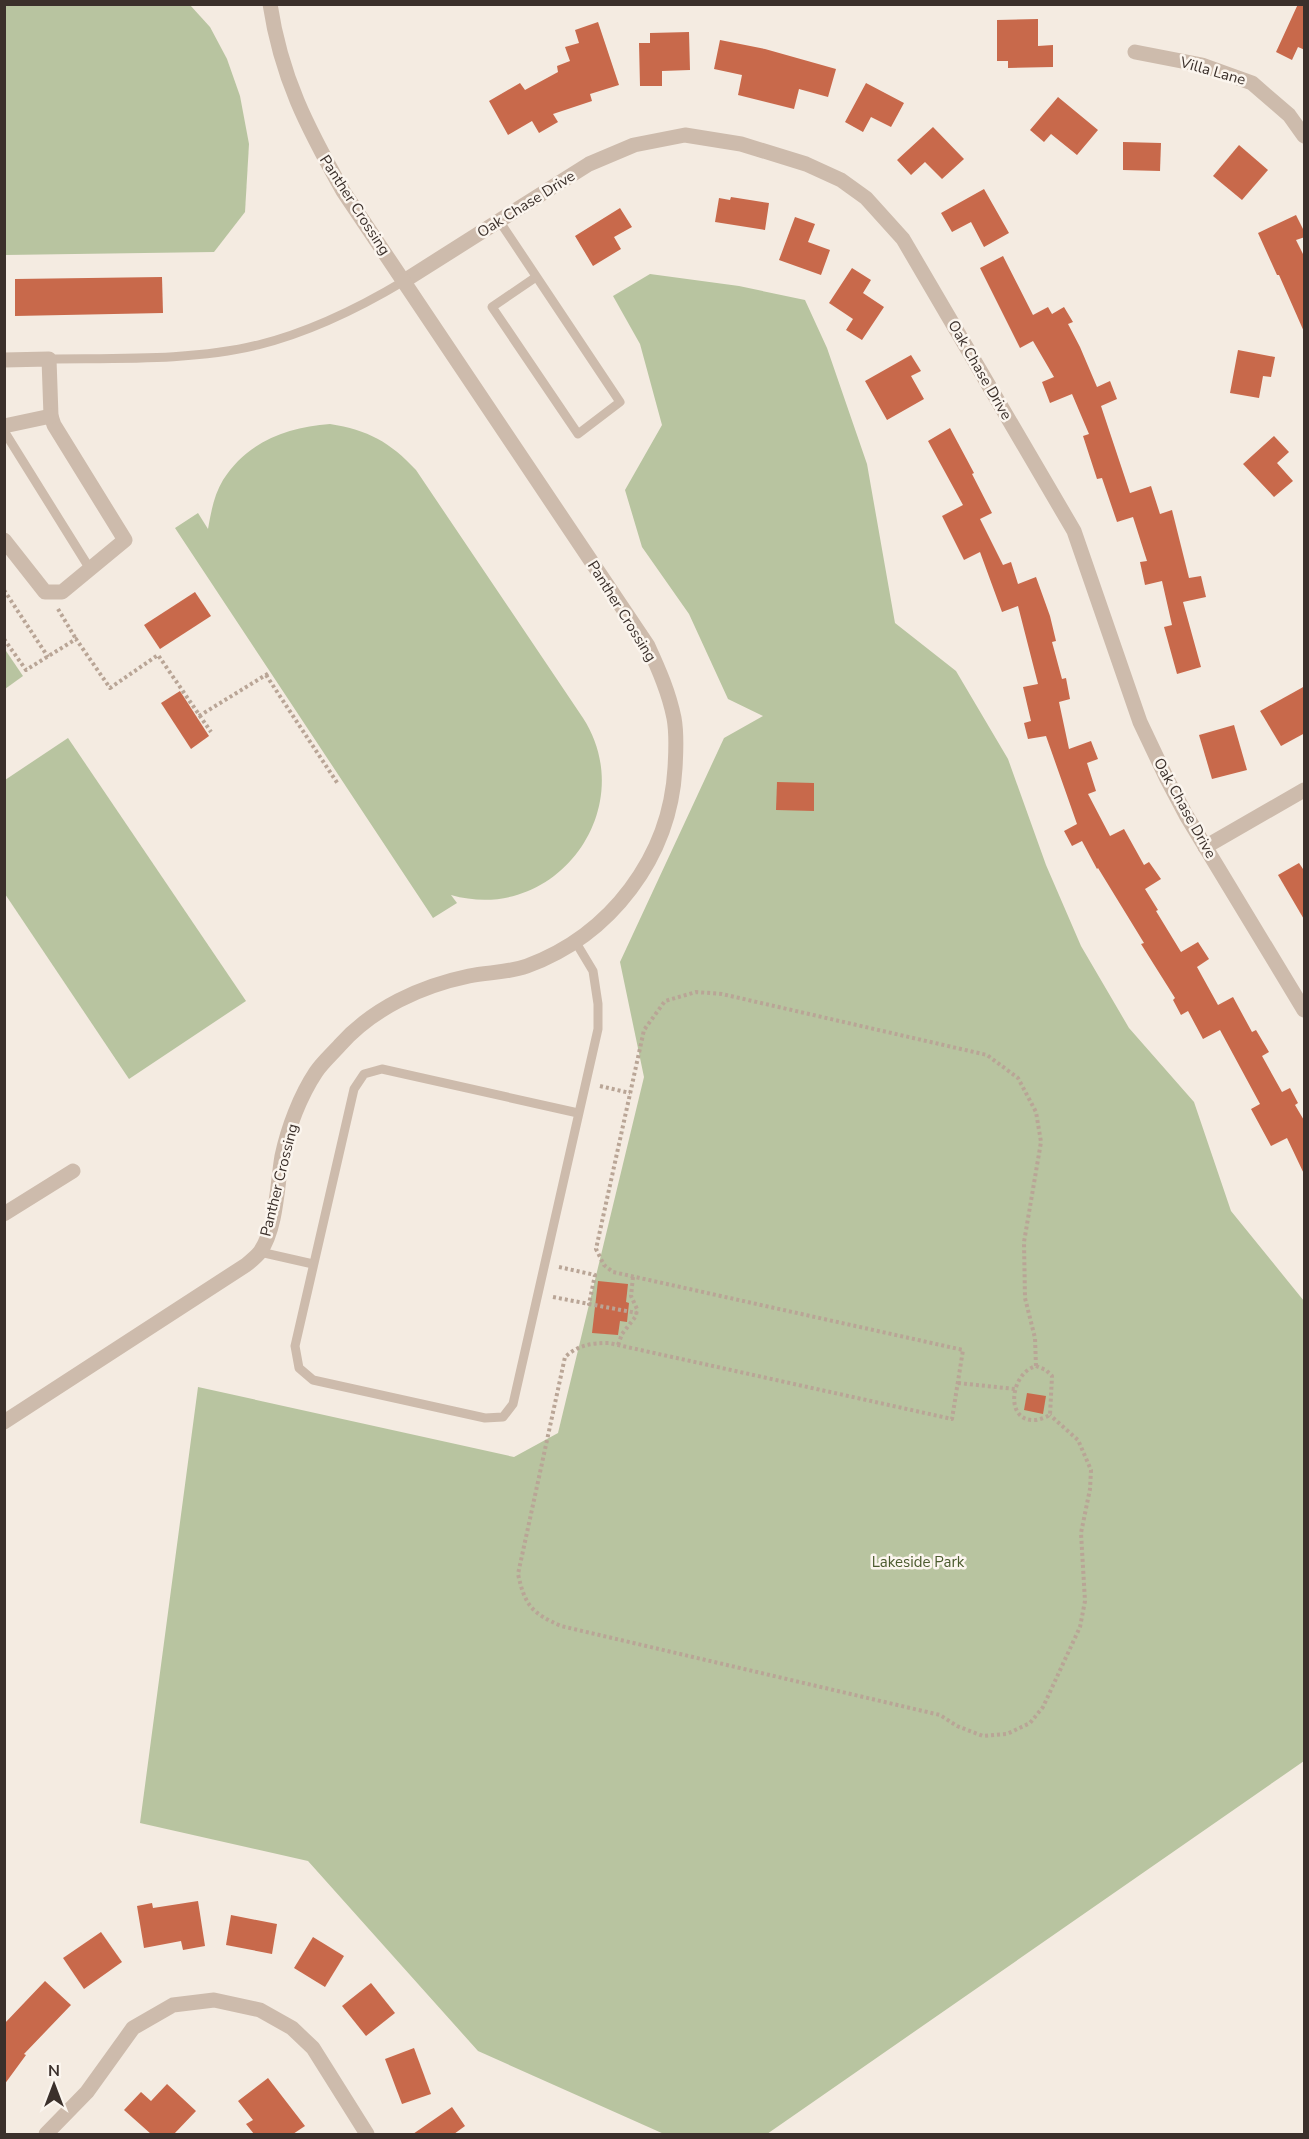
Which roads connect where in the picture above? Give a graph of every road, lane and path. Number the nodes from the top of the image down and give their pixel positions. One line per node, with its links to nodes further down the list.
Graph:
1 (270, 4): 6 (street, Panther Crossing)
2 (1135, 52): 3 (street, Villa Lane)
3 (1305, 136)
4 (500, 222): 5 (lane); 6 (street, Oak Chase Drive); 23 (street, Oak Chase Drive)
5 (536, 277): 5 (lane)
6 (404, 280): 8 (lane); 24 (street, Panther Crossing)
7 (4, 360): 8 (street)
8 (49, 360): 9 (street)
9 (51, 416): 10 (street); 13 (street)
10 (4, 426)
11 (4, 431): 13 (lane)
12 (4, 540): 15 (street)
13 (90, 569): 15 (street)
14 (4, 590): 18 (path)
15 (47, 592): 17 (path)
16 (4, 639): 18 (path)
17 (76, 639): 18 (path); 19 (path)
18 (48, 657)
19 (200, 716): 20 (path); 21 (path)
20 (211, 732)
21 (338, 784)
22 (1305, 790): 23 (street)
23 (1205, 847): 25 (street, Oak Chase Drive)
24 (575, 941): 28 (lane); 31 (street, Panther Crossing)
25 (1305, 1010)
26 (600, 1086): 27 (path)
27 (630, 1093): 34 (path); 39 (path)
28 (578, 1113): 32 (lane); 32 (lane)
29 (73, 1171): 30 (street)
30 (4, 1214)
31 (260, 1252): 32 (lane); 43 (street, Panther Crossing)
32 (313, 1264)
33 (560, 1268): 36 (path)
34 (633, 1277): 37 (path); 40 (path)
35 (552, 1297): 36 (path)
36 (588, 1304): 37 (path)
37 (637, 1313): 38 (path)
38 (618, 1345): 40 (path); 42 (path)
39 (1036, 1366): 41 (path); 42 (path)
40 (958, 1383): 41 (path)
41 (1015, 1389): 42 (path)
42 (1050, 1415)
43 (4, 1422)
44 (46, 2134): 45 (street)
45 (367, 2134)

